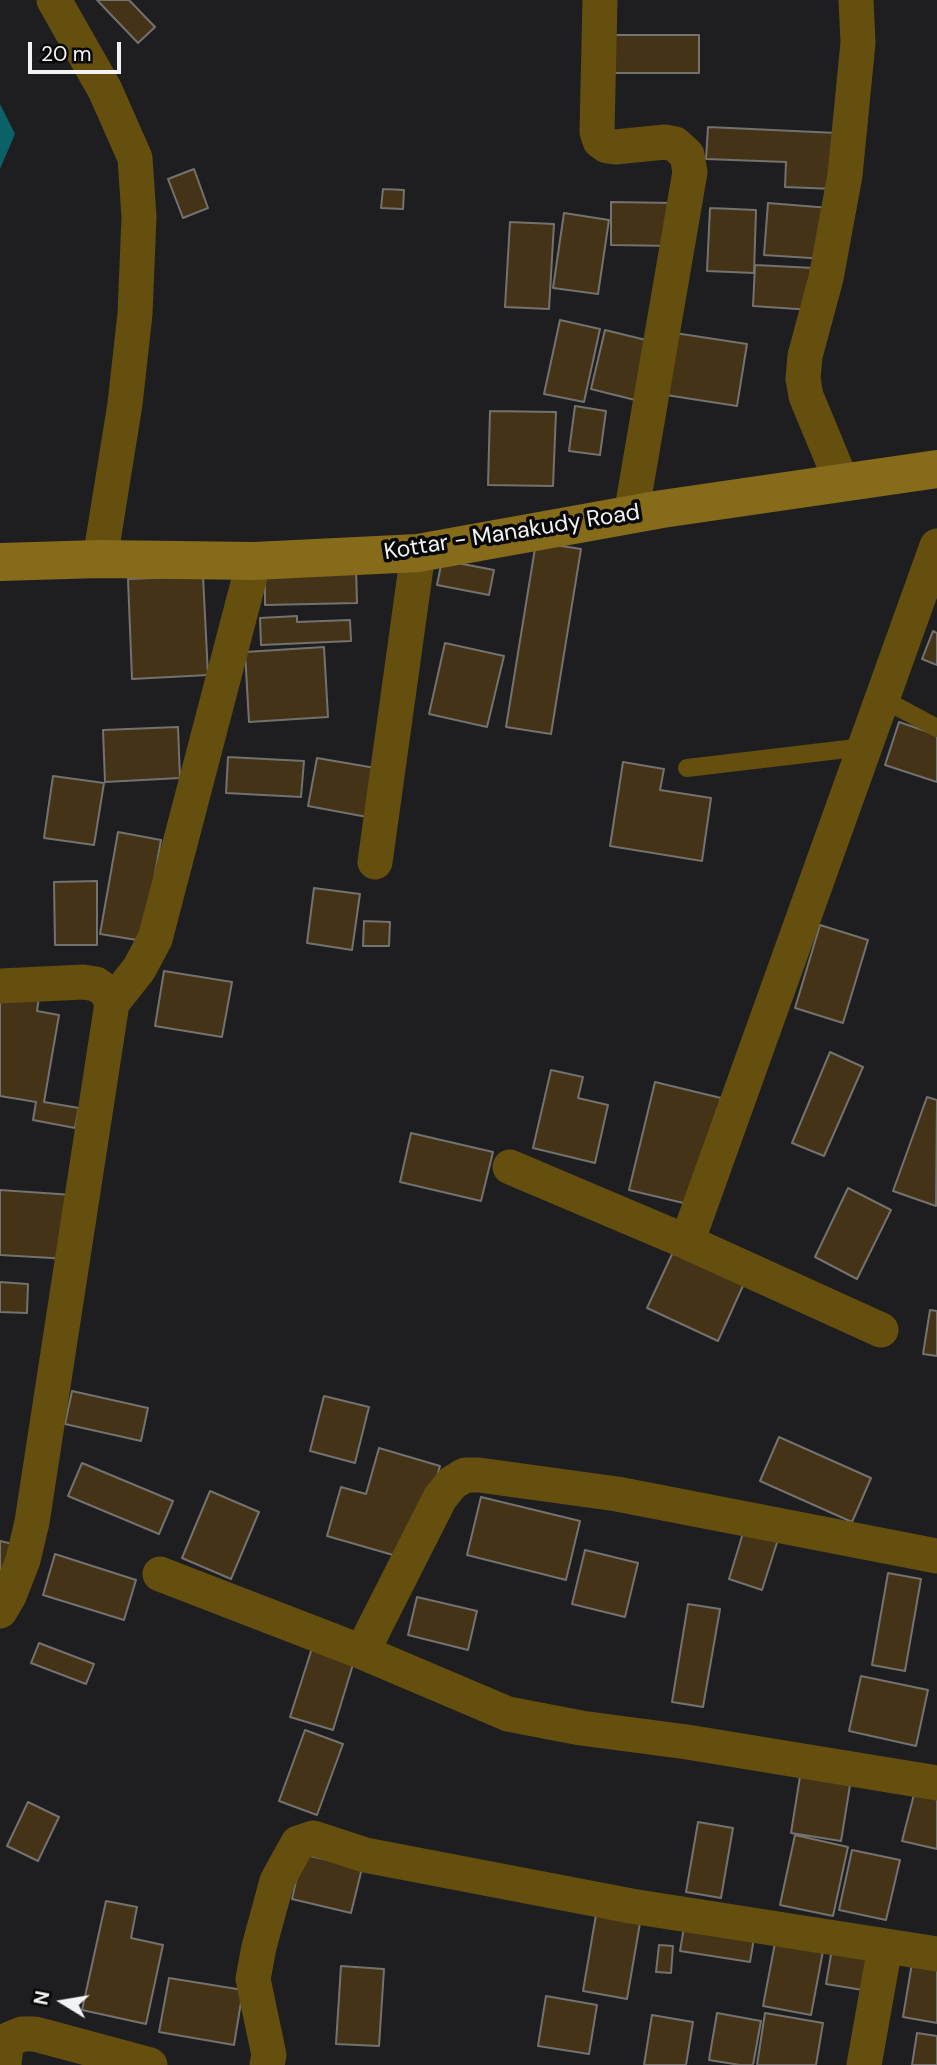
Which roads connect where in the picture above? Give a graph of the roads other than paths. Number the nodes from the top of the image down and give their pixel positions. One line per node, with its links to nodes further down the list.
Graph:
1 (54, 0): 9 (street)
2 (600, 0): 6 (street)
3 (856, 0): 5 (street)
4 (937, 469): 5 (main road, Kottar - Manakudy Road)
5 (842, 483): 6 (main road, Kottar - Manakudy Road)
6 (631, 515): 8 (main road, Kottar - Manakudy Road)
7 (937, 546): 12 (street)
8 (418, 553): 10 (main road, Kottar - Manakudy Road); 16 (street)
9 (100, 559): 10 (main road, Kottar - Manakudy Road); 11 (main road, Kottar - Manakudy Road)
10 (254, 561): 18 (street)
11 (0, 562)
12 (883, 699): 13 (lane); 14 (street)
13 (937, 728)
14 (864, 747): 15 (lane); 20 (street)
15 (687, 768)
16 (375, 862)
17 (0, 986): 18 (street)
18 (112, 1003): 24 (street)
19 (510, 1167): 20 (street)
20 (687, 1242): 21 (street)
21 (881, 1330)
22 (937, 1556): 25 (street)
23 (160, 1574): 25 (street)
24 (0, 1611)
25 (362, 1652): 26 (street)
26 (937, 1783)
27 (885, 1947): 28 (street); 31 (street); 32 (street)
28 (937, 1954)
29 (4, 2065): 30 (street)
30 (150, 2065)
31 (267, 2065)
32 (864, 2065)

